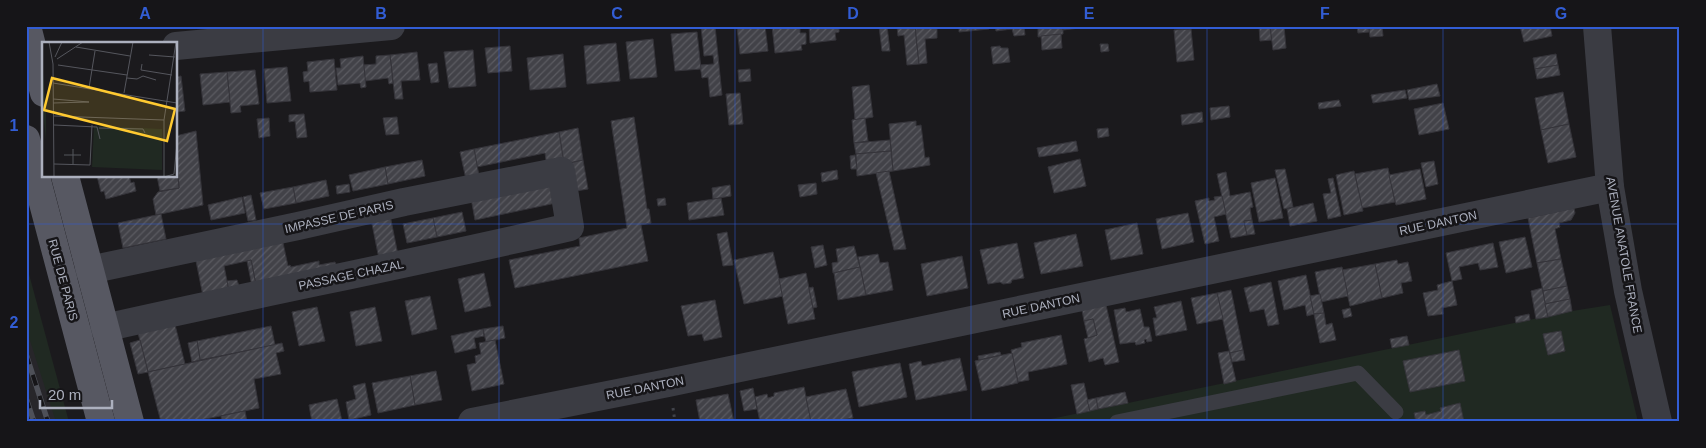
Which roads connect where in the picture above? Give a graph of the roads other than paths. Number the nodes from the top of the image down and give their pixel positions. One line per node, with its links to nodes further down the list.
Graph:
1 (27, 26): 5 (main road)
2 (391, 26): 4 (street)
3 (1597, 26): 9 (street, AVENUE ANATOLE FRANCE)
4 (178, 46)
5 (39, 59): 6 (main road)
6 (42, 79)
7 (26, 139): 14 (main road, RUE DE PARIS)
8 (66, 178): 11 (main road)
9 (1610, 187): 16 (street, RUE DANTON); 18 (street, AVENUE ANATOLE FRANCE)
10 (566, 199): 11 (street, IMPASSE DE PARIS); 12 (street, PASSAGE CHAZAL)
11 (89, 270): 12 (main road)
12 (104, 328): 15 (main road)
13 (1396, 412): 17 (lane)
14 (101, 422)
15 (130, 422)
16 (472, 422)
17 (1117, 422)
18 (1658, 422)

